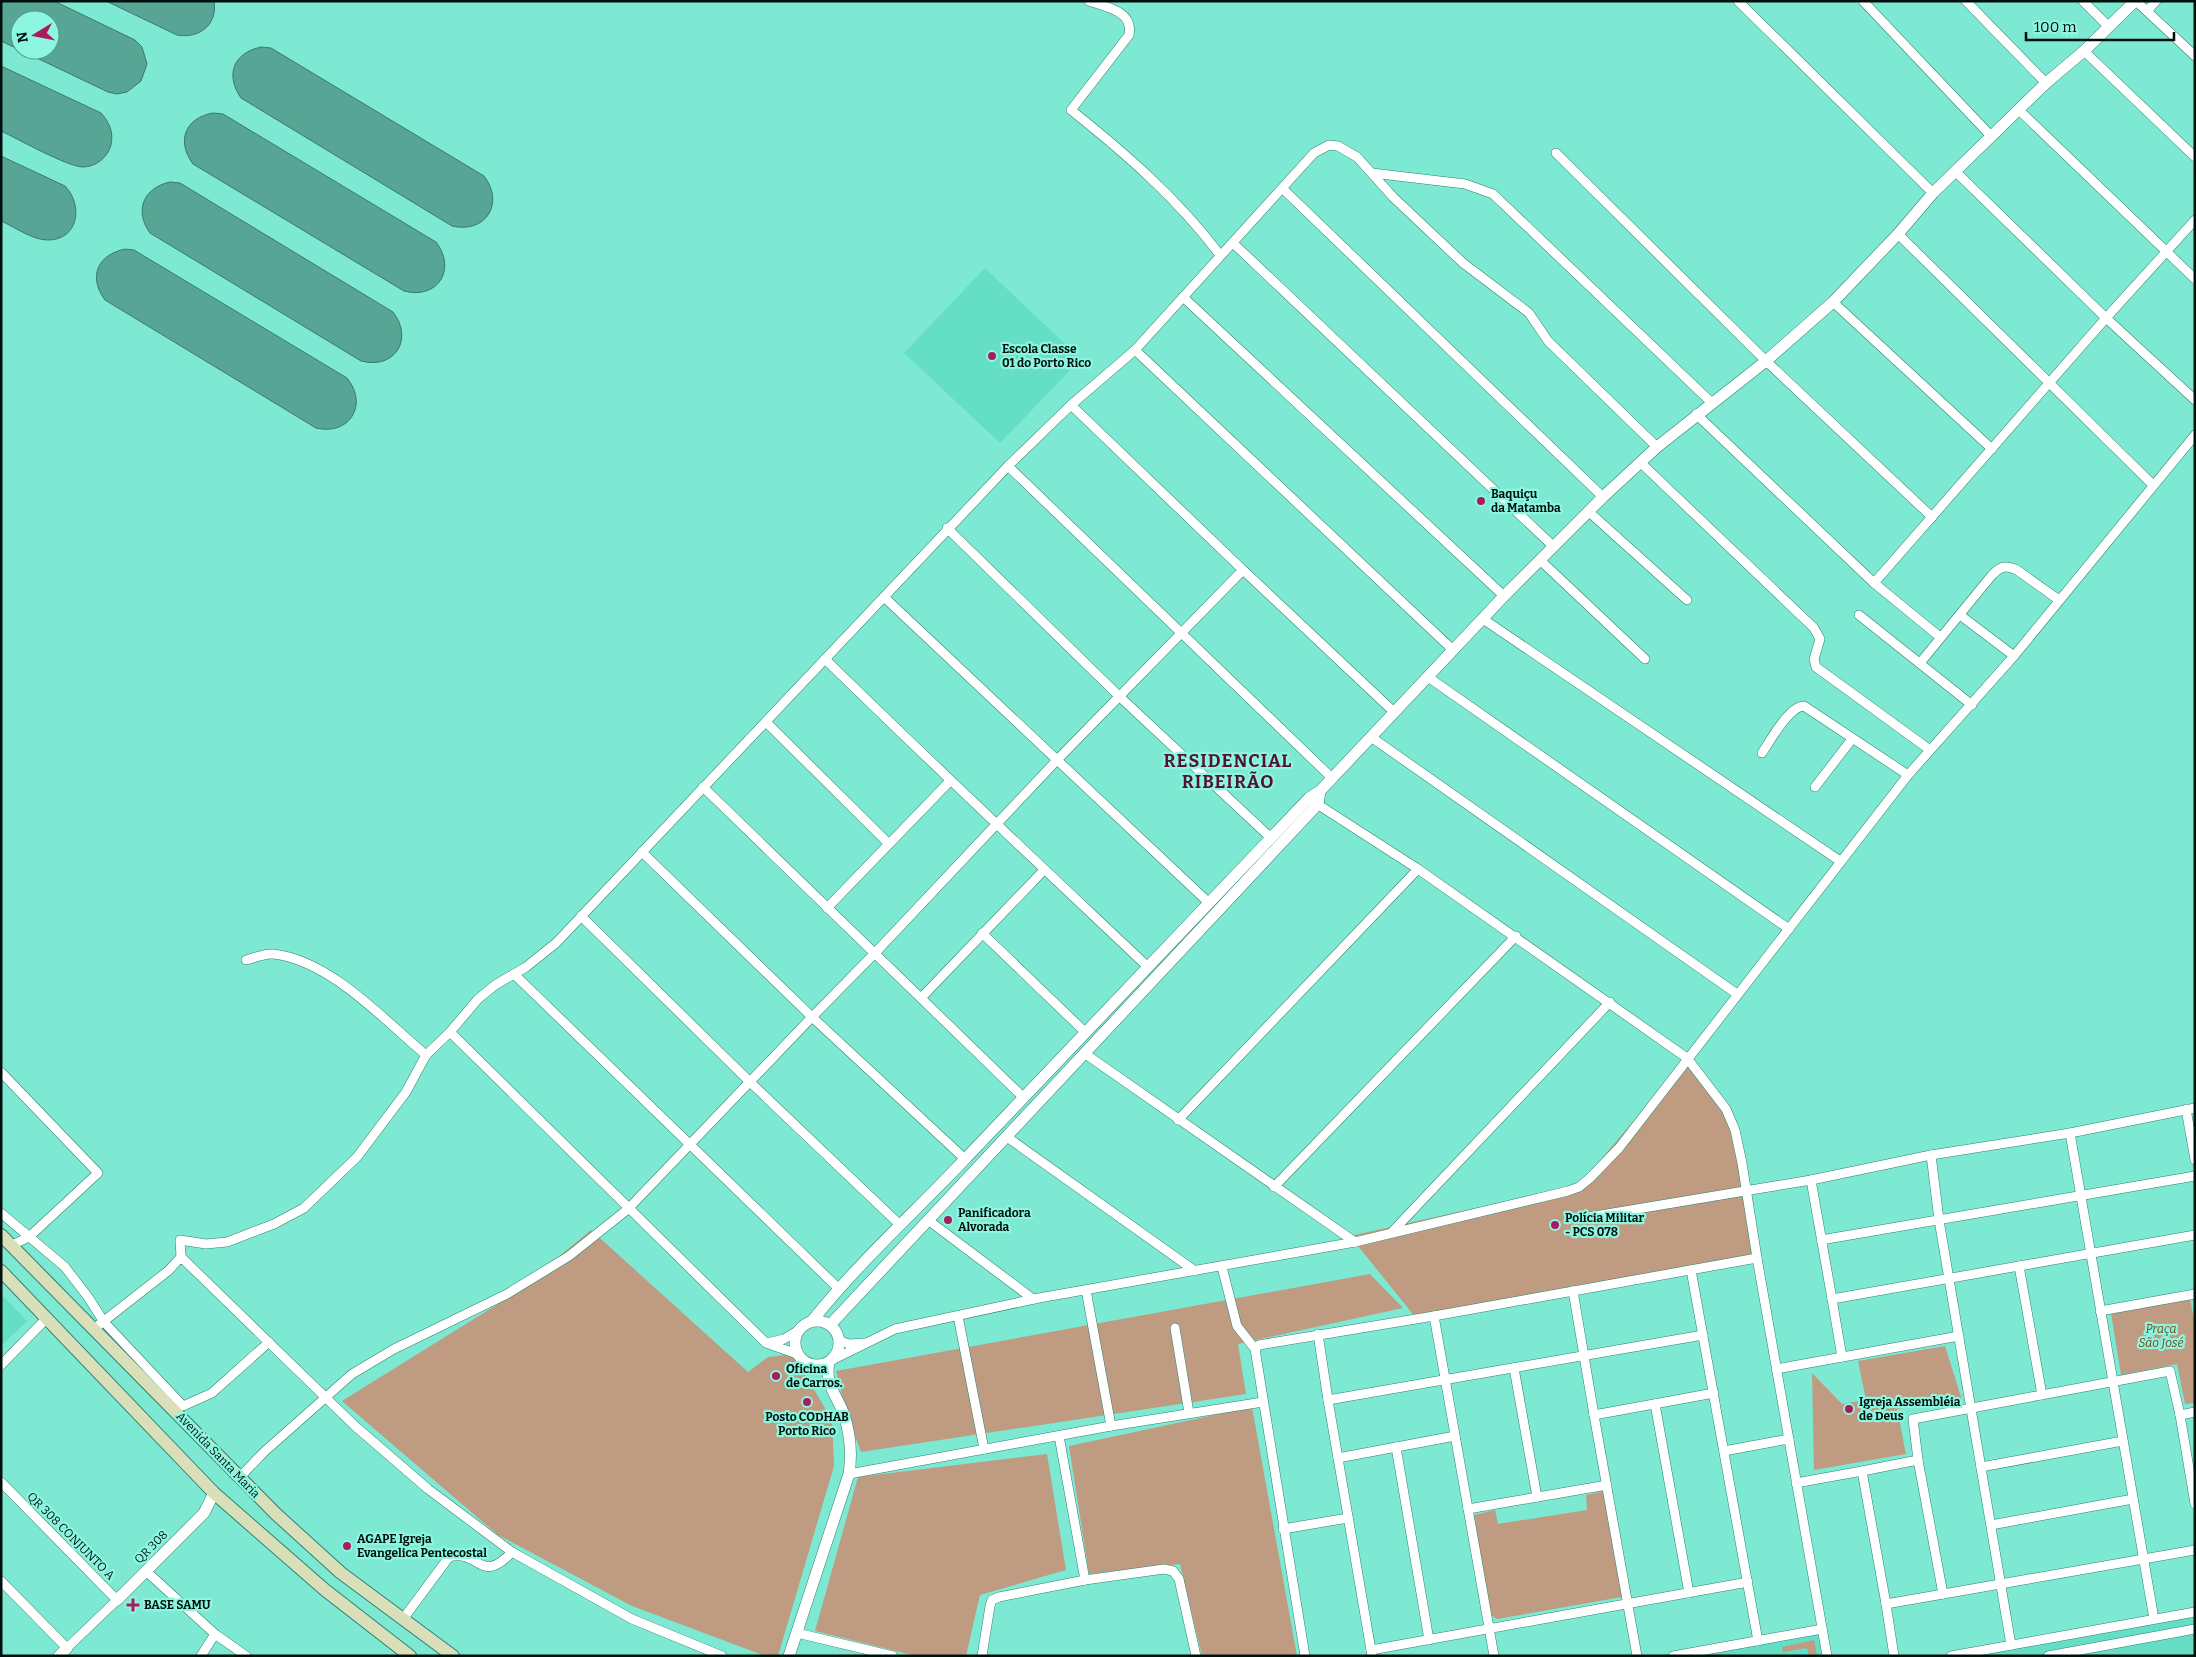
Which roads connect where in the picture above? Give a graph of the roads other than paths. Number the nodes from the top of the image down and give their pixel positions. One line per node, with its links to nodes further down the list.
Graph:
1 (1089, 1): 25 (street)
2 (1738, 1): 20 (street)
3 (1863, 1): 14 (street)
4 (1966, 1): 12 (street)
5 (2083, 1): 9 (street)
6 (2136, 1): 8 (street); 9 (street)
7 (2156, 1): 8 (street)
8 (2147, 11): 11 (street)
9 (2109, 27): 10 (street)
10 (2084, 50): 12 (street); 16 (street)
11 (2195, 56)
12 (2046, 83): 13 (street)
13 (2019, 110): 14 (street); 24 (street)
14 (1991, 136): 17 (street)
15 (1556, 153): 31 (street)
16 (2195, 157)
17 (1955, 172): 20 (street); 29 (street)
18 (1372, 173): 19 (street); 34 (street); 38 (street)
19 (1283, 189): 23 (street); 43 (street)
20 (1933, 193): 22 (street)
21 (2195, 220): 24 (street)
22 (1898, 234): 28 (street); 32 (street)
23 (1233, 243): 25 (street); 47 (street)
24 (2166, 251): 26 (street); 29 (street)
25 (1220, 255): 27 (street)
26 (2195, 279)
27 (1183, 297): 30 (street); 51 (street)
28 (1833, 302): 31 (street); 39 (street)
29 (2106, 318): 32 (street); 33 (street)
30 (1135, 350): 35 (street); 60 (street)
31 (1766, 361): 34 (street); 45 (street)
32 (2049, 383): 39 (street); 42 (street)
33 (2195, 400)
34 (1712, 403): 36 (street)
35 (1071, 405): 41 (street); 49 (street)
36 (1696, 414): 38 (street); 50 (street)
37 (2195, 435): 42 (street)
38 (1657, 447): 40 (street)
39 (1992, 448): 45 (street)
40 (1640, 463): 43 (street); 72 (street)
41 (1008, 466): 46 (street); 58 (street)
42 (2153, 485): 54 (street)
43 (1603, 496): 44 (street)
44 (1588, 511): 47 (street); 53 (street)
45 (1932, 516): 50 (street)
46 (948, 528): 52 (street); 66 (street)
47 (1553, 546): 48 (street)
48 (1540, 560): 51 (street); 63 (street)
49 (1243, 570): 58 (street); 68 (street)
50 (1874, 583): 59 (street)
51 (1504, 596): 57 (street)
52 (884, 597): 62 (street); 74 (street)
53 (1687, 600)
54 (2060, 600): 56 (street); 61 (street)
55 (1859, 615): 64 (street)
56 (1960, 615): 59 (street); 61 (street)
57 (1482, 619): 60 (street); 85 (street)
58 (1181, 634): 66 (street); 76 (street)
59 (1940, 637): 64 (street)
60 (1453, 650): 65 (street)
61 (2014, 656): 67 (street)
62 (825, 659): 69 (street); 77 (street)
63 (1645, 659)
64 (1920, 663): 67 (street)
65 (1428, 677): 68 (street); 91 (street)
66 (1120, 697): 74 (street); 82 (street)
67 (1972, 705): 72 (street)
68 (1394, 712): 70 (street)
69 (766, 722): 78 (street); 83 (street)
70 (1371, 737): 76 (street); 98 (street)
71 (1852, 739): 73 (street); 75 (street); 79 (street)
72 (1930, 750): 75 (street)
73 (1762, 753)
74 (1058, 759): 81 (street); 88 (street)
75 (1908, 775): 85 (street)
76 (1332, 778): 80 (street)
77 (950, 781): 81 (street); 83 (street)
78 (703, 787): 84 (street); 89 (street)
79 (1815, 787)
80 (1314, 801): 82 (street); 86 (street); 104 (street)
81 (997, 823): 87 (street); 94 (street)
82 (1271, 838): 88 (street)
83 (888, 843): 89 (street)
84 (642, 852): 90 (street); 101 (street)
85 (1840, 861): 91 (street)
86 (1418, 869): 93 (street); 111 (street)
87 (1044, 870): 92 (street); 96 (street)
88 (1208, 902): 96 (street)
89 (827, 908): 94 (street)
90 (582, 916): 97 (street); 108 (street)
91 (1789, 930): 98 (street)
92 (982, 933): 99 (street); 103 (street)
93 (1516, 936): 100 (street); 120 (street)
94 (875, 953): 99 (street); 101 (street)
95 (246, 960): 105 (street)
96 (1148, 967): 103 (street)
97 (514, 974): 102 (street); 114 (street)
98 (1737, 994): 106 (street)
99 (922, 997): 109 (street)
100 (1610, 1002): 106 (street); 129 (street)
101 (812, 1016): 108 (street); 116 (street)
102 (450, 1032): 105 (street); 123 (street)
103 (1085, 1032): 109 (street)
104 (1084, 1053): 111 (street); 113 (street)
105 (426, 1055): 137 (street)
106 (1687, 1058): 121 (street); 129 (street)
107 (1, 1072): 132 (street)
108 (750, 1082): 114 (street); 128 (street)
109 (1023, 1097): 116 (street)
110 (2190, 1108): 112 (street); 117 (street)
111 (1178, 1120): 120 (street)
112 (2070, 1133): 115 (street); 122 (street)
113 (1007, 1137): 126 (street); 143 (street)
114 (690, 1142): 123 (street); 145 (street)
115 (1931, 1155): 119 (street); 127 (street)
116 (965, 1159): 128 (street)
117 (2195, 1160)
118 (2195, 1176): 122 (street)
119 (1811, 1180): 121 (street); 133 (street)
120 (1274, 1187): 134 (street)
121 (1745, 1190): 125 (street); 138 (street)
122 (2080, 1196): 127 (street); 136 (street)
123 (628, 1209): 165 (street); 180 (street)
124 (1, 1213): 132 (street)
125 (1589, 1217)
126 (928, 1220): 149 (street); 157 (street)
127 (1940, 1220): 133 (street); 144 (street)
128 (900, 1224): 145 (street)
129 (1391, 1233): 134 (street)
130 (1, 1235): 135 (main road, Avenida Santa Maria)
131 (2195, 1235): 136 (street)
132 (29, 1237): 135 (street); 156 (street)
133 (1821, 1240): 150 (street)
134 (1355, 1242): 140 (street)
135 (12, 1245): 156 (main road, Avenida Santa Maria)
136 (2090, 1254): 139 (street); 151 (street)
137 (181, 1257): 156 (street); 164 (street)
138 (1757, 1258): 141 (street); 175 (street)
139 (2019, 1266): 144 (street); 179 (street)
140 (1222, 1267): 143 (street); 167 (street)
141 (1691, 1270): 147 (street); 161 (street)
142 (1, 1271): 154 (main road)
143 (1195, 1271): 146 (street)
144 (1950, 1279): 150 (street); 162 (street)
145 (838, 1288): 155 (street)
146 (1086, 1290): 149 (street); 190 (street)
147 (1573, 1291): 153 (street); 169 (street)
148 (2195, 1294): 151 (street)
149 (1033, 1299): 152 (street)
150 (1832, 1299): 170 (street)
151 (2100, 1311): 177 (street)
152 (958, 1316): 166 (street); 196 (street)
153 (1434, 1316): 160 (street); 176 (street)
154 (47, 1318): 172 (street); 207 (main road)
155 (812, 1322): 157 (street); 159 (street)
156 (99, 1325): 164 (street); 203 (main road, Avenida Santa Maria)
157 (830, 1325): 163 (street)
158 (1175, 1328): 187 (street)
159 (799, 1330): 165 (street); 168 (street)
160 (1318, 1334): 167 (street); 181 (street)
161 (1703, 1335): 169 (street); 178 (street)
162 (1959, 1336): 170 (street); 185 (street)
163 (840, 1341): 166 (street); 171 (street)
164 (269, 1342): 180 (street)
165 (766, 1343): 168 (street)
166 (865, 1343): 171 (street)
167 (1255, 1349): 182 (street)
168 (797, 1354): 173 (street)
169 (1584, 1356): 174 (street); 188 (street)
170 (1842, 1357): 175 (street)
171 (830, 1362): 173 (street); 183 (street)
172 (1, 1365)
173 (811, 1365): 183 (street)
174 (1514, 1368): 176 (street); 208 (street)
175 (1776, 1369): 193 (street)
176 (1445, 1380): 181 (street); 192 (street)
177 (2112, 1382): 179 (street); 189 (street); 194 (street)
178 (1714, 1393): 184 (street); 197 (street)
179 (2042, 1395): 185 (street)
180 (324, 1398): 203 (street); 218 (street)
181 (1328, 1400): 198 (street)
182 (1263, 1402): 187 (street); 216 (street)
183 (838, 1403): 202 (street)
184 (1656, 1404): 188 (street); 227 (street)
185 (1971, 1408): 199 (street); 200 (street)
186 (2195, 1412): 189 (street)
187 (1189, 1414): 190 (street)
188 (1594, 1415): 206 (street)
189 (2180, 1415): 210 (street)
190 (1111, 1426): 191 (street)
191 (1059, 1436): 196 (street); 222 (street)
192 (1455, 1436): 195 (street); 212 (street)
193 (1789, 1439): 197 (street); 205 (street)
194 (2123, 1441): 200 (street); 209 (street)
195 (1396, 1447): 198 (street); 240 (street)
196 (984, 1449): 202 (street)
197 (1724, 1451): 224 (street)
198 (1338, 1458): 214 (street)
199 (1918, 1460): 201 (street); 228 (street)
200 (1981, 1467): 215 (street)
201 (1862, 1471): 205 (street); 231 (street)
202 (848, 1474): 238 (street)
203 (239, 1478): 221 (main road, Avenida Santa Maria)
204 (1, 1482): 229 (street, QR 308 CONJUNTO A)
205 (1796, 1483): 236 (street)
206 (1607, 1485): 208 (street); 230 (street)
207 (214, 1493): 211 (main road); 213 (street, QR 308)
208 (1536, 1497): 212 (street)
209 (2133, 1499): 215 (street); 219 (street)
210 (2195, 1504)
211 (228, 1505): 213 (street, QR 308); 226 (main road)
212 (1468, 1509): 235 (street)
213 (204, 1513): 220 (street, QR 308)
214 (1348, 1518): 216 (street); 244 (street)
215 (1991, 1525): 225 (street)
216 (1283, 1529): 254 (street)
217 (2195, 1550): 219 (street)
218 (512, 1552): 233 (street); 249 (street)
219 (2143, 1559): 225 (street); 234 (street)
220 (147, 1572): 229 (street, QR 308); 239 (street)
221 (341, 1573): 226 (main road); 233 (main road, Avenida Santa Maria)
222 (1085, 1580): 252 (street); 253 (street)
223 (1, 1581): 243 (street)
224 (1748, 1582): 227 (street); 241 (street)
225 (2001, 1584): 228 (street); 242 (street)
226 (325, 1590): 247 (main road)
227 (1689, 1593): 230 (street)
228 (1943, 1594): 231 (street)
229 (117, 1600): 243 (street)
230 (1628, 1604): 235 (street); 256 (street)
231 (1886, 1604): 259 (street)
232 (2195, 1612): 234 (street)
233 (403, 1619): 248 (main road, Avenida Santa Maria)
234 (2154, 1619): 242 (street)
235 (1489, 1629): 240 (street); 255 (street)
236 (1822, 1629): 241 (street); 258 (street)
237 (2195, 1629): 261 (street)
238 (798, 1633): 250 (street); 251 (street)
239 (215, 1634): 245 (street); 246 (street)
240 (1429, 1640): 244 (street)
241 (1758, 1641): 257 (street)
242 (2011, 1645): 260 (street)
243 (63, 1652)
244 (1372, 1653)
245 (201, 1656)
246 (246, 1656)
247 (410, 1656)
248 (453, 1656)
249 (722, 1656)
250 (789, 1656)
251 (893, 1656)
252 (982, 1656)
253 (1196, 1656)
254 (1305, 1656)
255 (1494, 1656)
256 (1637, 1656)
257 (1673, 1656)
258 (1827, 1656)
259 (1894, 1656)
260 (1951, 1656)
261 (2048, 1656)

